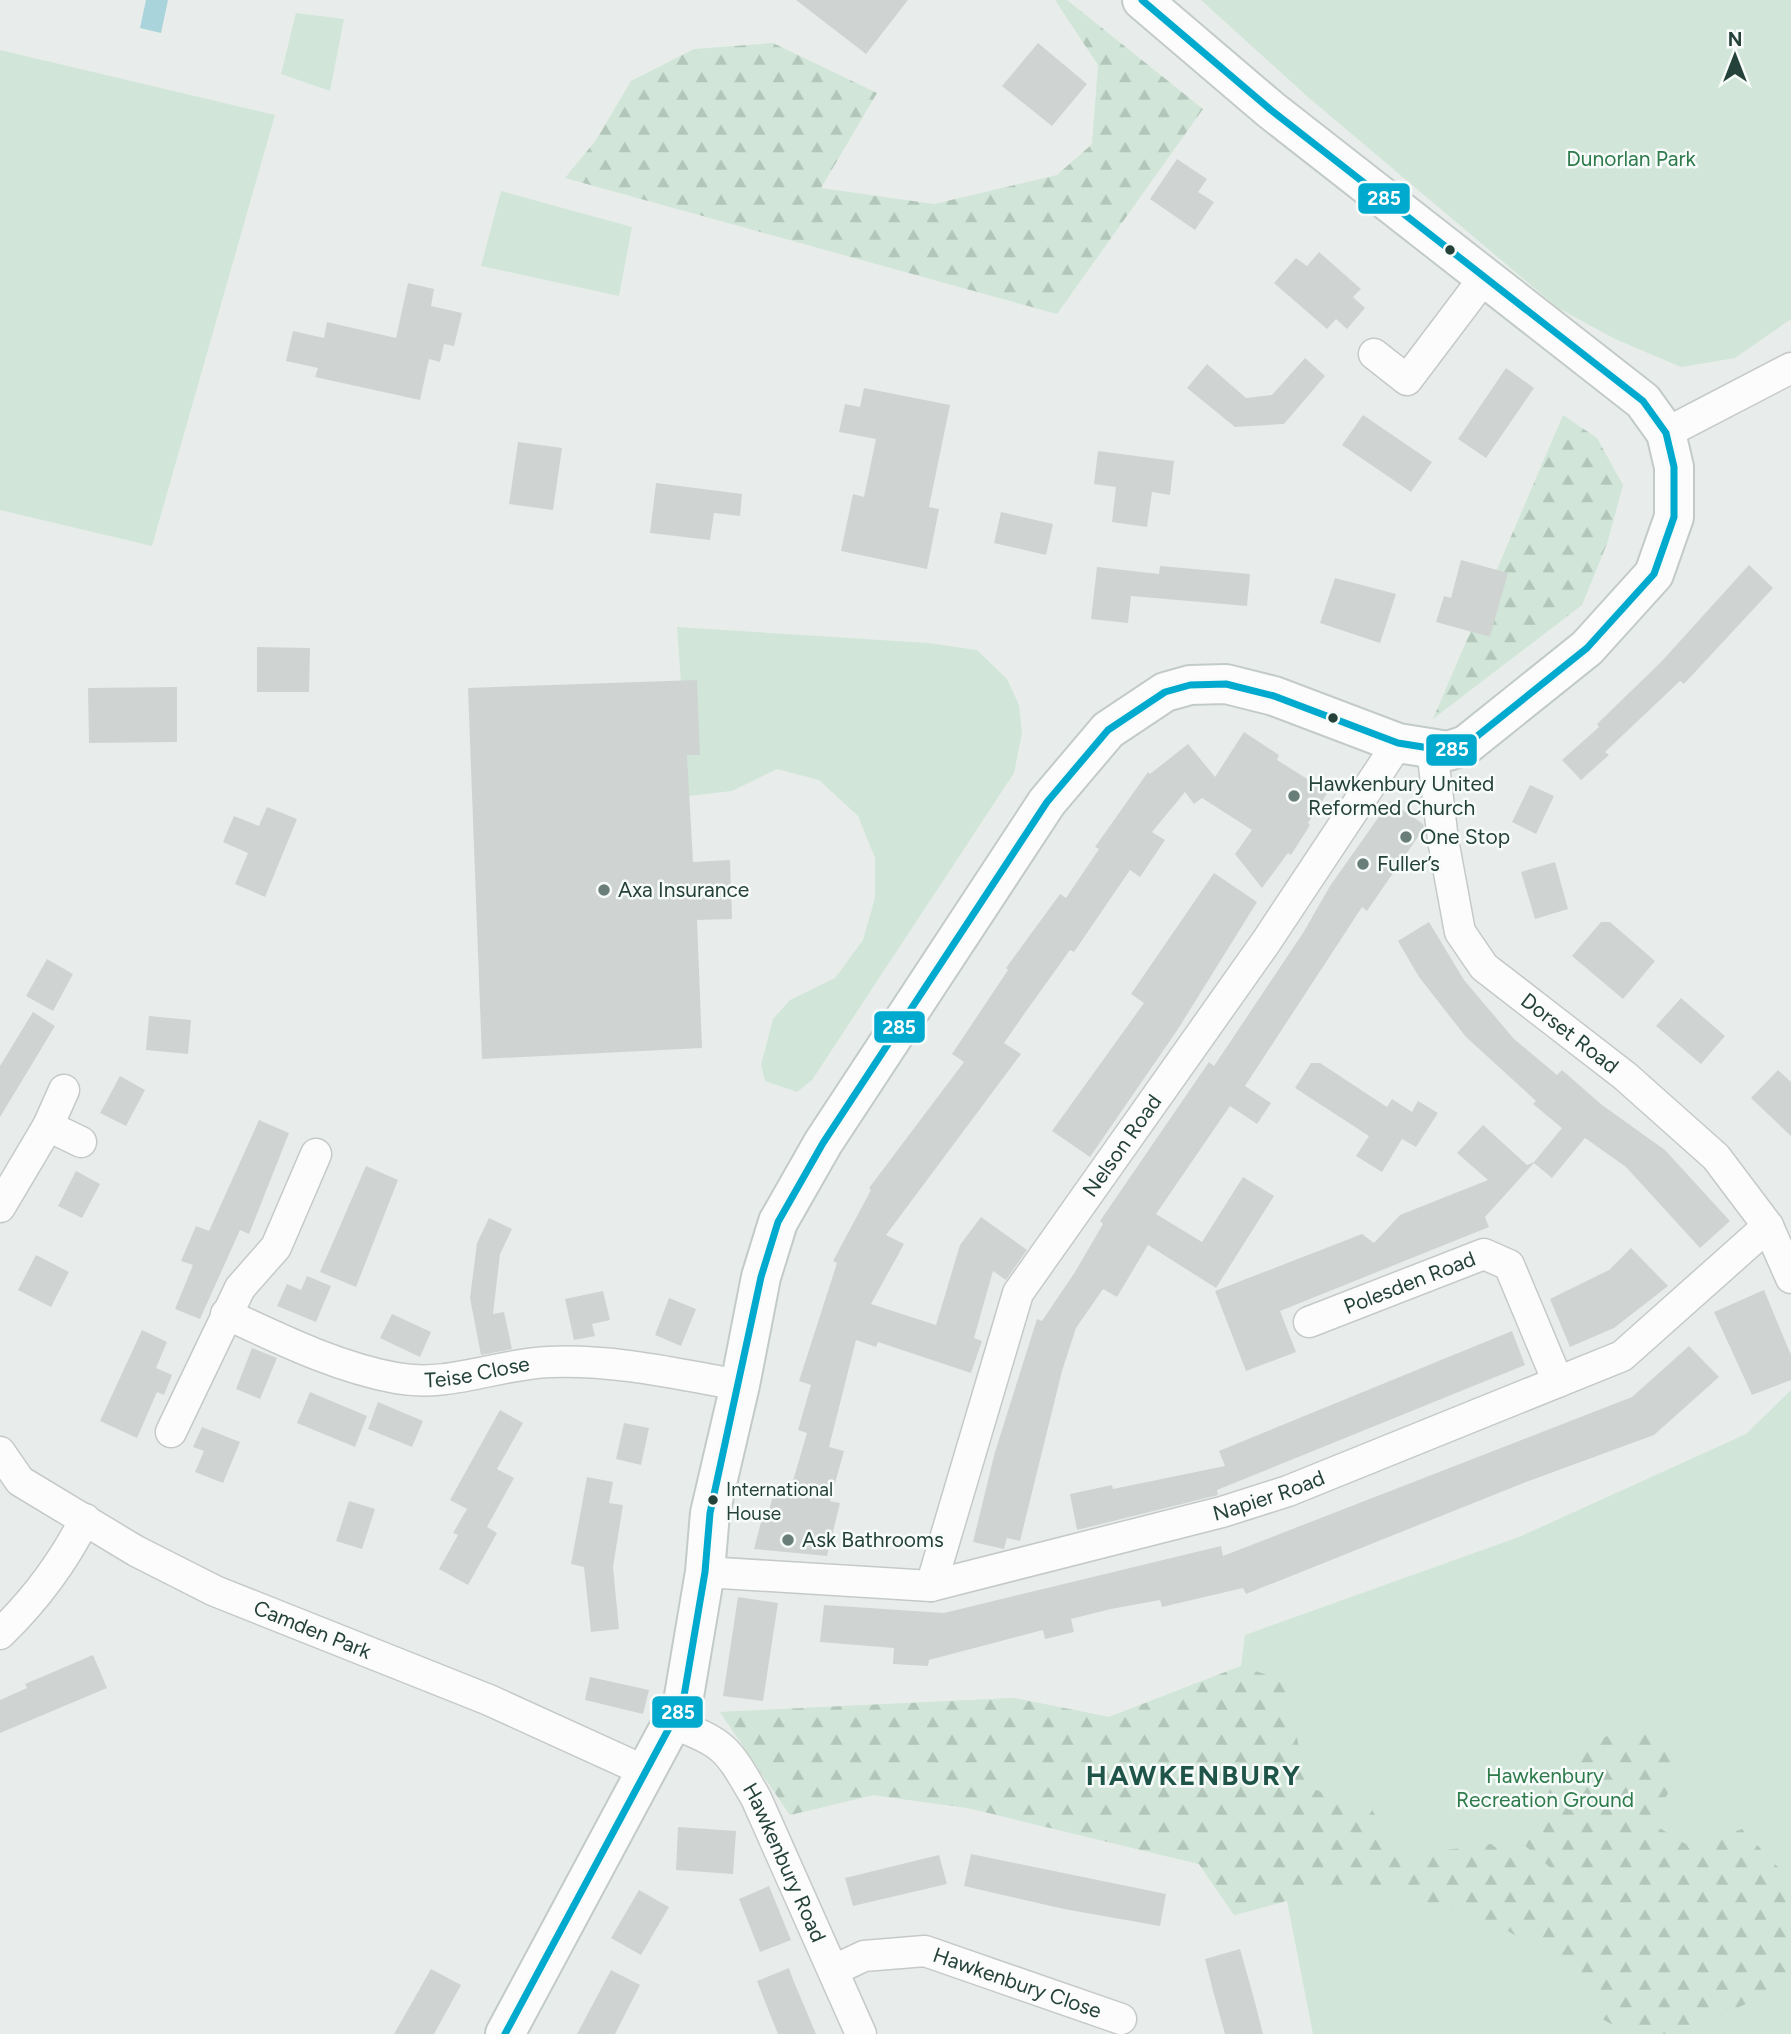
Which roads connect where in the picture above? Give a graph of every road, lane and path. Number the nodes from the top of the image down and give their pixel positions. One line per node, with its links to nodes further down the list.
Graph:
1 (1142, 0): 2 (street)
2 (1484, 278): 3 (street); 5 (street)
3 (1374, 354)
4 (1791, 368): 5 (street)
5 (1666, 433): 6 (street)
6 (1415, 746): 12 (street, Dorset Road); 17 (street); 22 (street, Nelson Road)
7 (64, 1090): 8 (street)
8 (48, 1126): 9 (street); 11 (street)
9 (81, 1142)
10 (316, 1154): 14 (street)
11 (0, 1207)
12 (1768, 1226): 13 (street, Dorset Road); 16 (street, Napier Road)
13 (1791, 1278)
14 (226, 1314): 17 (street, Teise Close); 18 (street)
15 (1309, 1322): 16 (street, Polesden Road)
16 (1558, 1382): 22 (street, Napier Road)
17 (740, 1385): 21 (street)
18 (172, 1432)
19 (0, 1452): 20 (street, Camden Park)
20 (85, 1519): 23 (street); 25 (street, Camden Park)
21 (705, 1572): 22 (street, Napier Road); 24 (street)
22 (931, 1586)
23 (0, 1634)
24 (673, 1724): 25 (street); 26 (street, Hawkenbury Road)
25 (647, 1772): 28 (street)
26 (834, 1969): 27 (street, Hawkenbury Close); 29 (street, Hawkenbury Road)
27 (1121, 2019)
28 (505, 2034)
29 (861, 2034)

